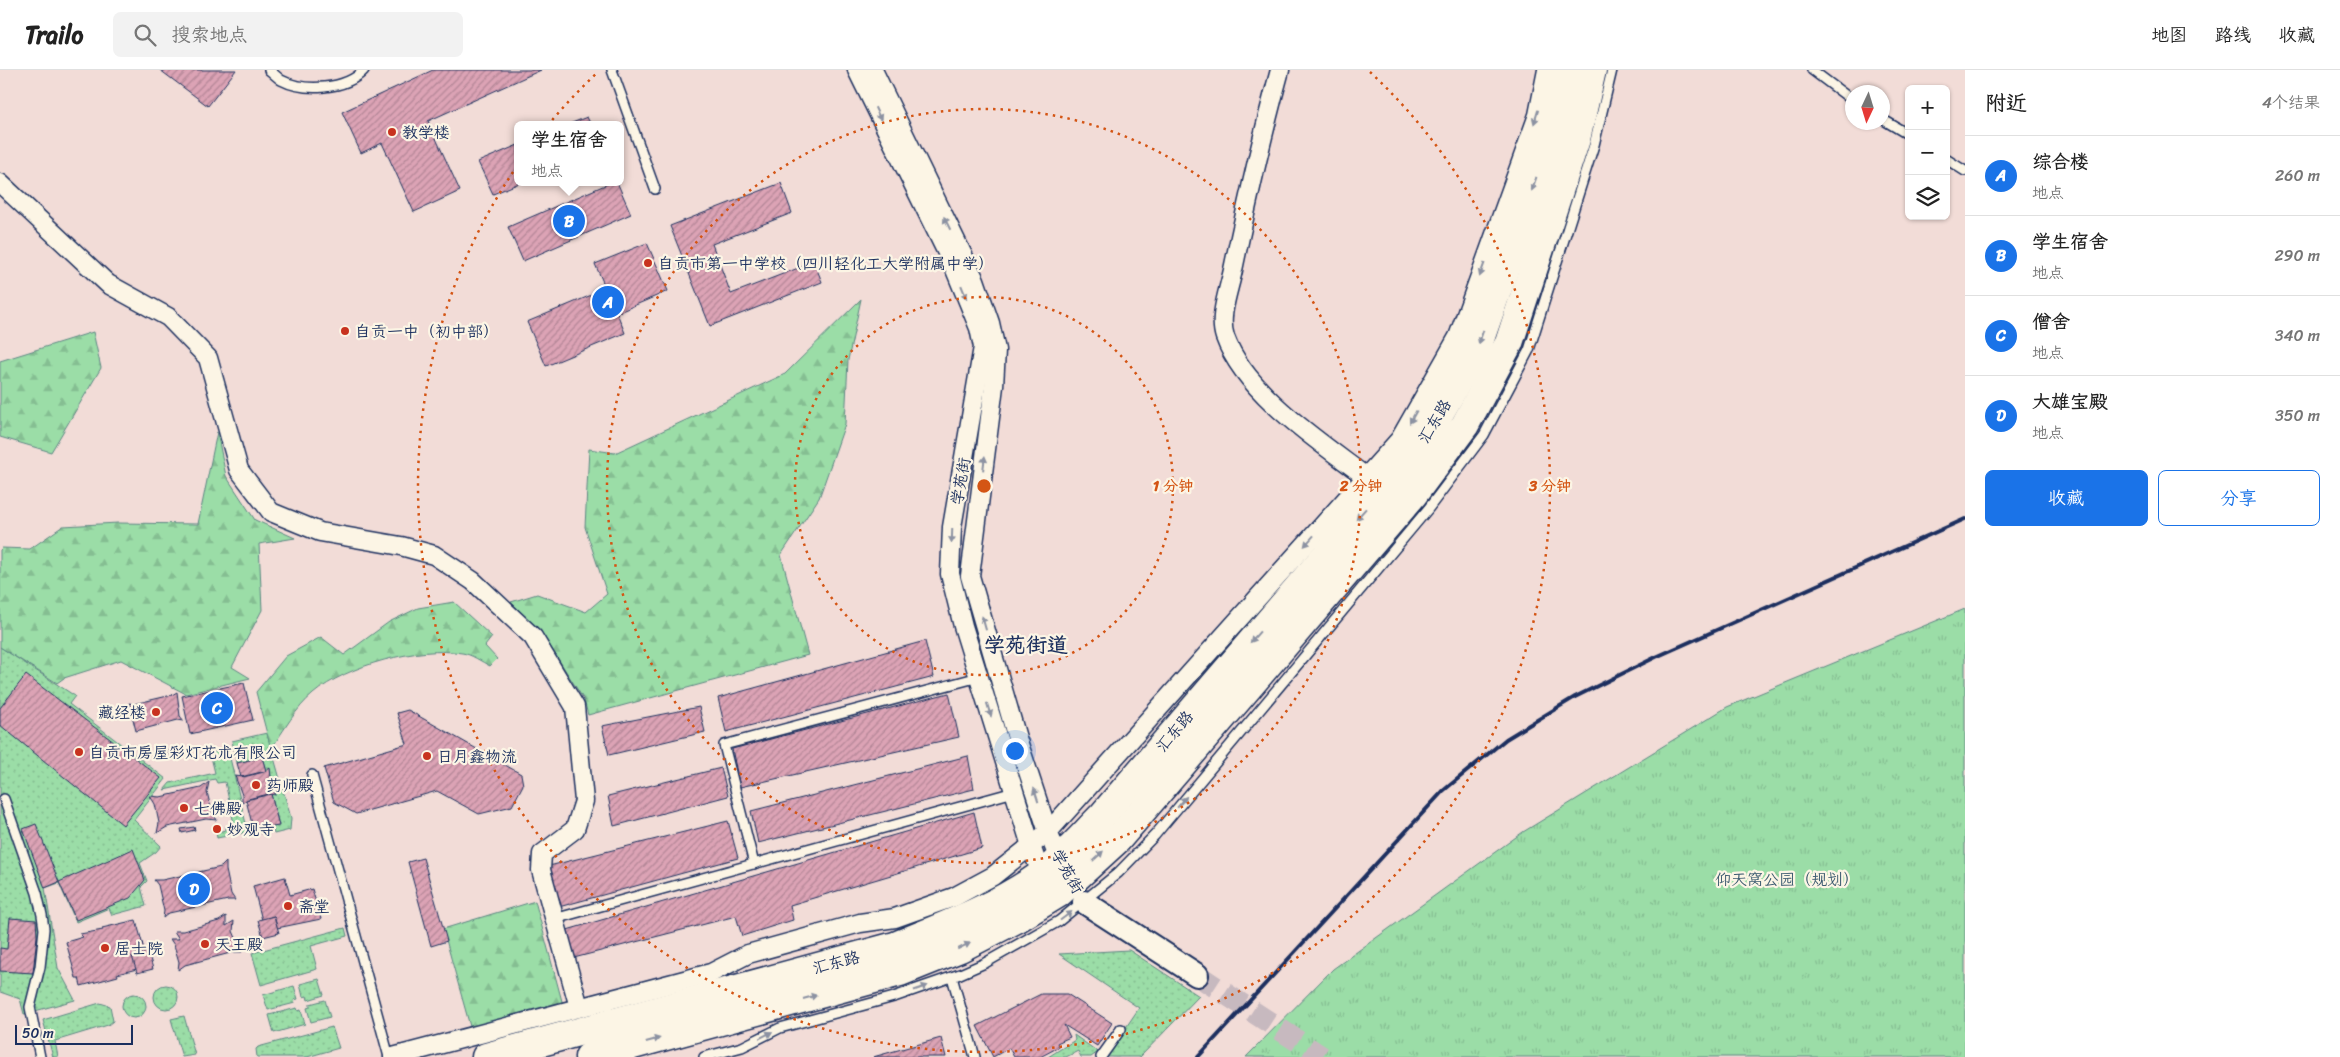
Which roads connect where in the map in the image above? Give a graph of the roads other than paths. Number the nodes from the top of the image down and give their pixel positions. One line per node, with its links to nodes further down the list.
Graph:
1 (269, 70): 2 (lane)
2 (364, 70)
3 (612, 70): 18 (lane)
4 (857, 70): 20 (street, 学苑街, one-way to 20)
5 (873, 70): 24 (street, 学苑街, one-way to 5)
6 (1280, 70): 19 (street)
7 (1547, 70): 19 (street, one-way to 19)
8 (1568, 70): 27 (main road, 汇东路, one-way to 27)
9 (1592, 70): 27 (main road, 汇东路, one-way to 9)
10 (1612, 70): 27 (lane, one-way to 10)
11 (1812, 70): 12 (lane)
12 (1845, 95)
13 (1890, 124): 14 (lane)
14 (1905, 133)
15 (1950, 162): 16 (lane)
16 (1965, 171)
17 (0, 184): 28 (street)
18 (655, 189)
19 (1366, 477): 24 (street, one-way to 24)
20 (979, 677): 22 (street, 学苑街, one-way to 22); 26 (lane)
21 (312, 775): 36 (lane)
22 (1014, 792): 25 (street, 学苑街); 26 (lane)
23 (4, 798): 35 (lane)
24 (1048, 832): 25 (street); 27 (street, 学苑街)
25 (1031, 846): 27 (street, 学苑街); 33 (street)
26 (754, 864): 28 (lane)
27 (1064, 881): 29 (main road, 汇东路, one-way to 27); 30 (street); 31 (lane, one-way to 27); 33 (main road, 汇东路)
28 (554, 919): 33 (street)
29 (900, 972): 32 (lane); 39 (main road, 汇东路, one-way to 29)
30 (1198, 975)
31 (952, 977): 32 (lane, one-way to 31); 41 (lane)
32 (877, 1002): 40 (lane, one-way to 32)
33 (578, 1017): 37 (street); 38 (main road, 汇东路)
34 (1121, 1029): 42 (lane)
35 (40, 1057)
36 (389, 1057)
37 (393, 1057)
38 (486, 1057)
39 (590, 1057)
40 (704, 1057)
41 (974, 1057)
42 (1102, 1057)

